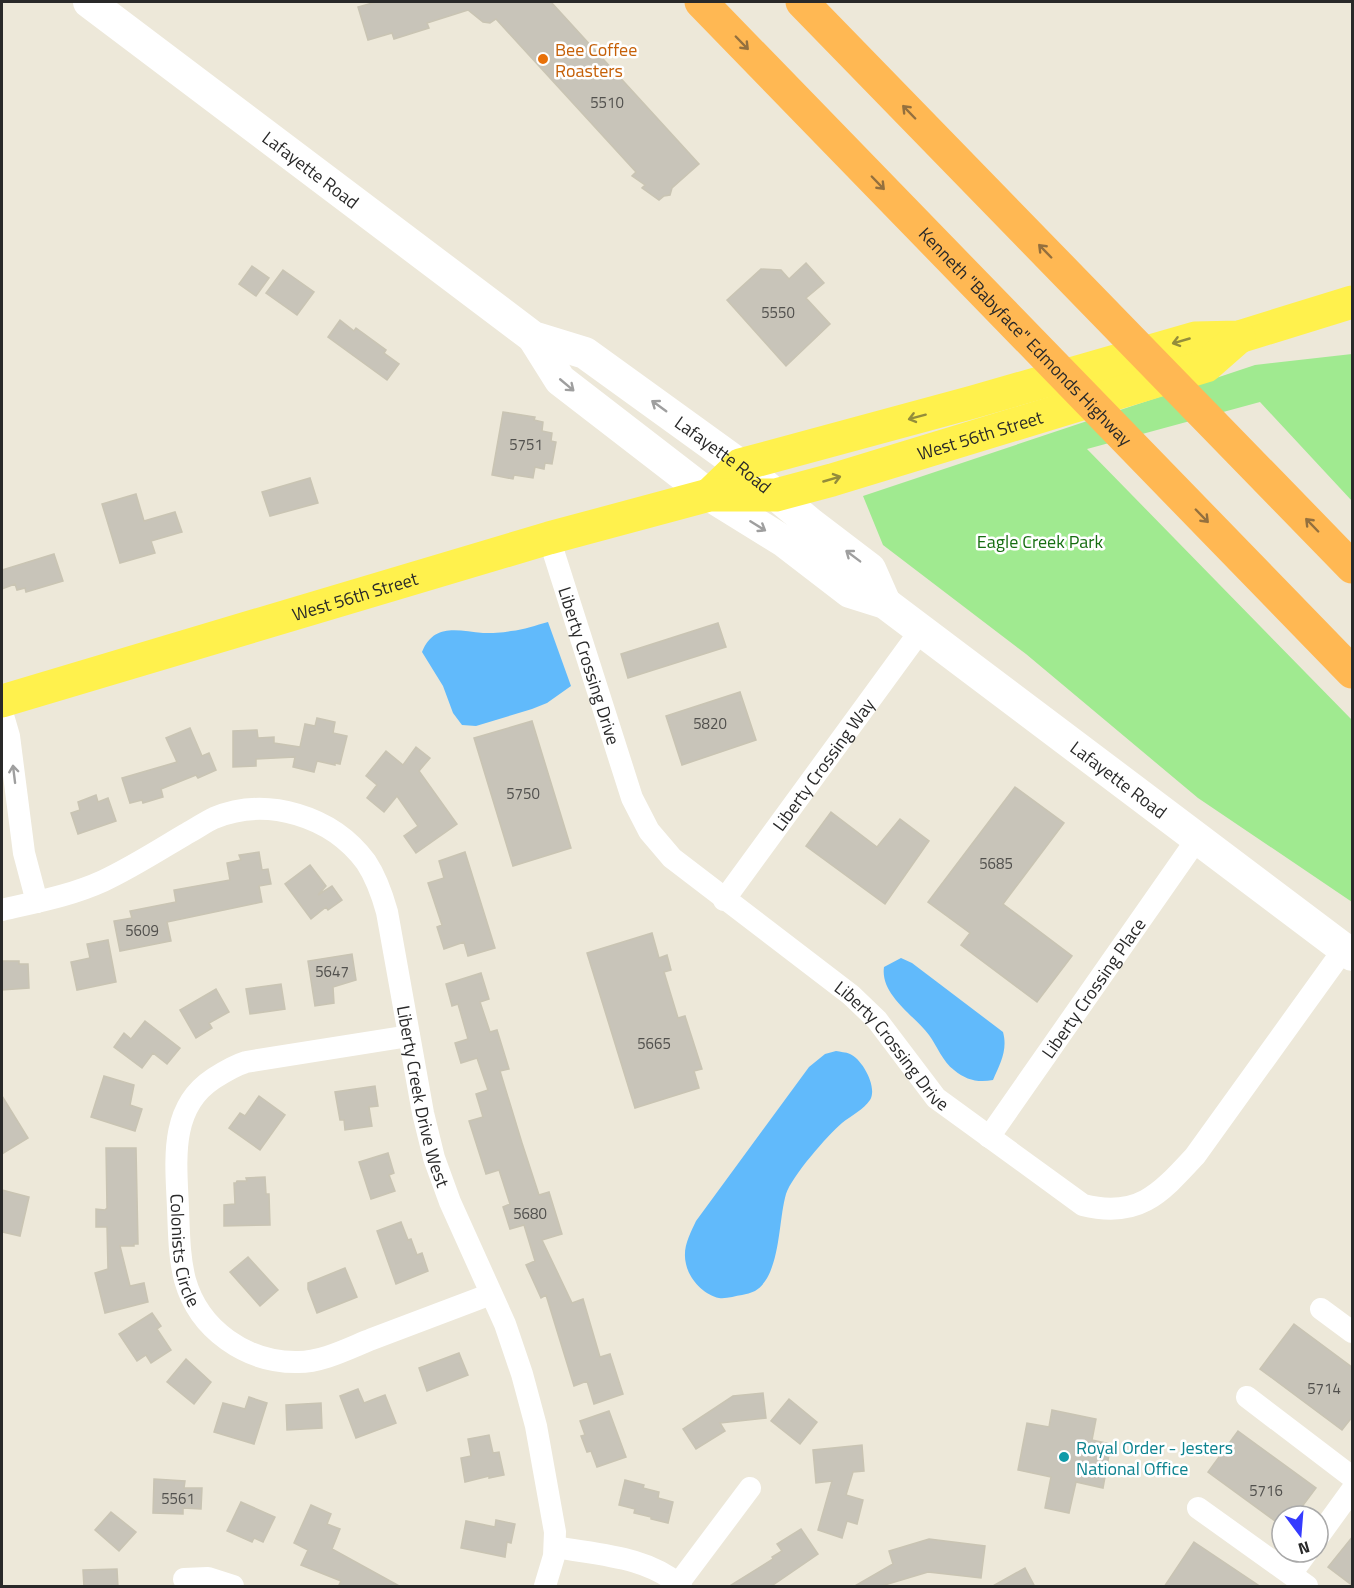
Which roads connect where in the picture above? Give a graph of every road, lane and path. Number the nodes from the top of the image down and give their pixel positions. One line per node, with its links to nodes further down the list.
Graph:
1 (89, 2): 6 (main road, Lafayette Road)
2 (701, 2): 14 (highway, Kenneth "Babyface" Edmonds Highway, one-way to 14)
3 (802, 2): 11 (highway, one-way to 3)
4 (1353, 302): 5 (main road, West 56th Street)
5 (1239, 337): 7 (main road, West 56th Street, one-way to 7); 9 (main road, West 56th Street, one-way to 5)
6 (533, 338): 7 (main road, Lafayette Road, one-way to 6); 8 (main road, Lafayette Road, one-way to 8)
7 (740, 465): 8 (main road, West 56th Street); 9 (main road, Lafayette Road)
8 (708, 495): 9 (main road, West 56th Street); 10 (main road, West 56th Street); 12 (main road, Lafayette Road, one-way to 12)
9 (776, 495): 12 (main road, Lafayette Road, one-way to 9)
10 (549, 538): 15 (main road, West 56th Street); 20 (street, Liberty Crossing Drive)
11 (1353, 567)
12 (885, 603): 13 (main road, Lafayette Road)
13 (921, 630): 18 (main road, Lafayette Road); 20 (street, Liberty Crossing Way)
14 (1353, 672)
15 (2, 701)
16 (2, 712): 19 (street, one-way to 16)
17 (2, 802): 19 (street)
18 (1197, 839): 23 (main road, Lafayette Road); 25 (street, Liberty Crossing Place)
19 (24, 853): 21 (street)
20 (724, 900): 25 (street, Liberty Crossing Drive)
21 (37, 902): 22 (street, Liberty Creek Drive West); 24 (street, Liberty Creek Drive West)
22 (2, 909)
23 (1348, 952): 25 (street, Liberty Crossing Drive)
24 (409, 1036): 26 (street, Liberty Creek Drive West); 26 (street, Colonists Circle)
25 (988, 1137)
26 (492, 1294): 35 (street, Liberty Creek Drive West)
27 (1321, 1309): 28 (street)
28 (1353, 1332)
29 (1247, 1397): 30 (street)
30 (1353, 1477)
31 (750, 1488): 39 (street)
32 (1353, 1490): 34 (street)
33 (1198, 1508): 38 (street)
34 (1330, 1521)
35 (555, 1547): 39 (street); 41 (street, Liberty Creek Drive West)
36 (1304, 1564): 38 (street)
37 (184, 1579): 40 (street)
38 (1299, 1580)
39 (680, 1585)
40 (233, 1587)
41 (545, 1587)

